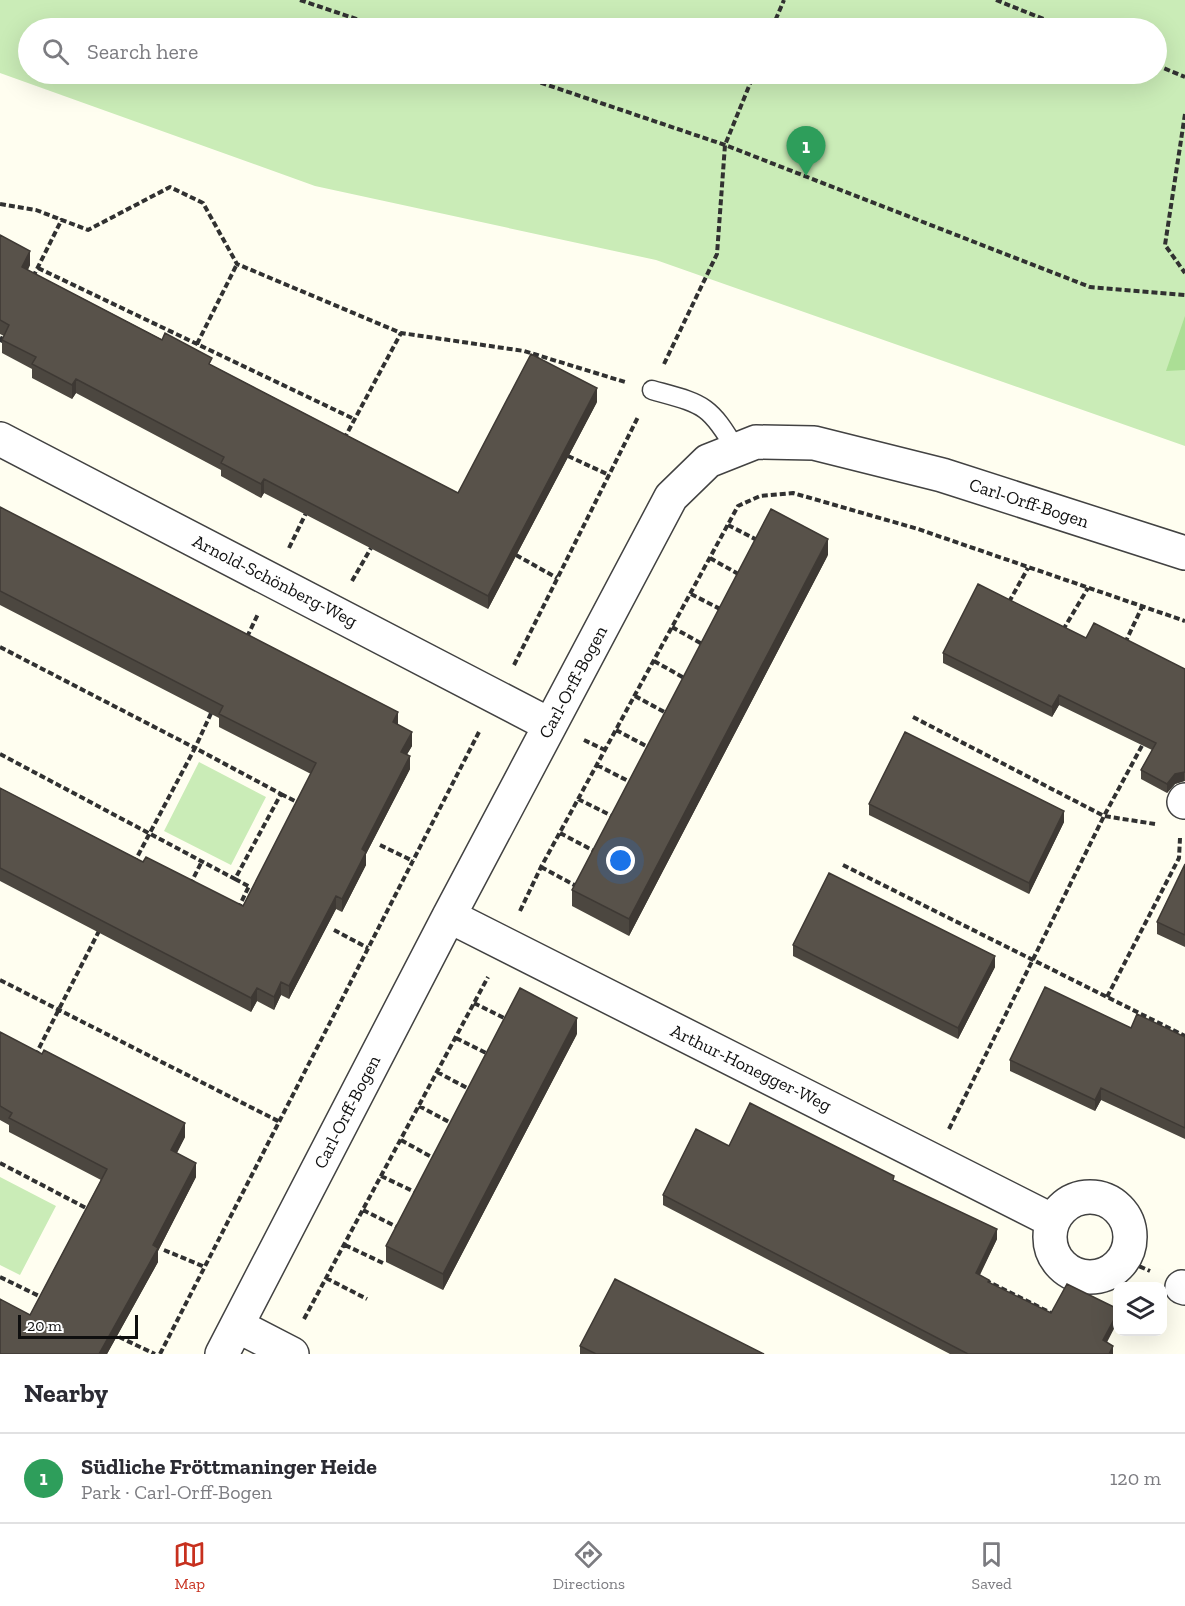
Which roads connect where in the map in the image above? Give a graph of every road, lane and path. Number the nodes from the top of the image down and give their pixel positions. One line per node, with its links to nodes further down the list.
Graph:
1 (300, 0): 4 (path)
2 (784, 0): 5 (path)
3 (996, 0): 6 (path)
4 (353, 18)
5 (776, 18)
6 (1041, 18)
7 (1167, 70): 8 (path)
8 (1185, 77)
9 (545, 84): 12 (path)
10 (750, 84): 12 (path)
11 (1185, 114): 17 (path)
12 (725, 145): 19 (path); 24 (path)
13 (0, 204): 14 (path)
14 (62, 219): 15 (path); 16 (path)
15 (237, 264): 21 (path); 23 (path)
16 (38, 268): 18 (path); 23 (path)
17 (1185, 273)
18 (27, 287)
19 (1185, 295)
20 (6, 330): 22 (path)
21 (401, 333): 24 (path); 25 (path)
22 (0, 342)
23 (197, 344): 25 (path)
24 (652, 390): 28 (lane); 30 (path)
25 (354, 419): 27 (path)
26 (0, 439): 41 (street, Arnold-Schönberg-Weg)
27 (342, 445)
28 (736, 450): 35 (street, Carl-Orff-Bogen); 68 (street, Carl-Orff-Bogen)
29 (568, 456): 30 (path)
30 (609, 475): 40 (path)
31 (760, 496): 38 (path)
32 (728, 525): 33 (path)
33 (762, 543)
34 (371, 548): 42 (path)
35 (1185, 553)
36 (516, 555): 40 (path)
37 (710, 558): 39 (path)
38 (1028, 568): 43 (path); 46 (path)
39 (744, 577)
40 (557, 578): 64 (path)
41 (274, 580): 57 (path); 64 (street, Arnold-Schönberg-Weg)
42 (351, 581)
43 (1088, 588): 48 (path); 53 (path)
44 (691, 594): 49 (path)
45 (1000, 598): 46 (path)
46 (1010, 603): 47 (path)
47 (1018, 607)
48 (1142, 607): 50 (path); 56 (path)
49 (726, 612)
50 (1185, 621)
51 (1056, 626): 53 (path)
52 (672, 627): 58 (path)
53 (1064, 630): 54 (path)
54 (1073, 635)
55 (1115, 639): 56 (path)
56 (1125, 643): 60 (path)
57 (244, 644)
58 (708, 646)
59 (0, 647): 71 (path)
60 (1135, 648)
61 (654, 661): 62 (path)
62 (690, 681)
63 (634, 696): 66 (path)
64 (497, 697): 68 (street, Arnold-Schönberg-Weg); 88 (path)
65 (215, 706): 71 (path)
66 (672, 716)
67 (913, 717): 80 (path)
68 (550, 725): 98 (street, Carl-Orff-Bogen)
69 (616, 730): 72 (path)
70 (1147, 737): 80 (path)
71 (195, 748): 76 (path); 84 (path)
72 (654, 750)
73 (0, 754): 84 (path)
74 (597, 765): 75 (path)
75 (636, 784)
76 (281, 794): 78 (path); 92 (path)
77 (578, 799): 81 (path)
78 (299, 804)
79 (1183, 810): 104 (path)
80 (1104, 816): 82 (path); 102 (path)
81 (618, 819)
82 (1159, 825)
83 (560, 833): 86 (path)
84 (149, 834): 87 (path); 89 (path)
85 (380, 845): 88 (path)
86 (600, 854)
87 (202, 861): 92 (path); 96 (path)
88 (413, 861): 101 (path)
89 (133, 865)
90 (843, 865): 102 (path)
91 (541, 867): 94 (path)
92 (235, 879): 93 (path)
93 (249, 886): 95 (path); 97 (path)
94 (581, 888)
95 (255, 889)
96 (187, 891)
97 (245, 914)
98 (449, 916): 118 (street, Arthur-Honegger-Weg); 138 (street, Carl-Orff-Bogen)
99 (101, 927): 106 (path)
100 (334, 930): 101 (path)
101 (368, 948): 115 (path)
102 (1033, 961): 104 (path); 118 (path)
103 (0, 980): 106 (path)
104 (1107, 997): 108 (path)
105 (474, 1003): 107 (path)
106 (59, 1010): 111 (path); 115 (path)
107 (511, 1022)
108 (1185, 1036)
109 (456, 1038): 110 (path)
110 (493, 1057)
111 (34, 1058)
112 (437, 1072): 113 (path)
113 (475, 1091)
114 (419, 1106): 116 (path)
115 (280, 1122): 130 (path)
116 (457, 1126)
117 (400, 1140): 119 (path)
118 (934, 1159): 125 (street, Arthur-Honegger-Weg)
119 (439, 1161)
120 (0, 1163): 123 (path)
121 (381, 1176): 122 (path)
122 (421, 1195)
123 (88, 1209)
124 (363, 1210): 126 (path)
125 (1053, 1221)
126 (403, 1230)
127 (345, 1244): 129 (path)
128 (165, 1250): 130 (path)
129 (385, 1264)
130 (205, 1267): 140 (path)
131 (978, 1276): 136 (path)
132 (0, 1277): 134 (path)
133 (327, 1278): 135 (path)
134 (41, 1298)
135 (367, 1299)
136 (1061, 1319)
137 (119, 1337): 139 (path)
138 (230, 1340): 141 (street)
139 (155, 1354)
140 (160, 1354)
141 (292, 1354)

